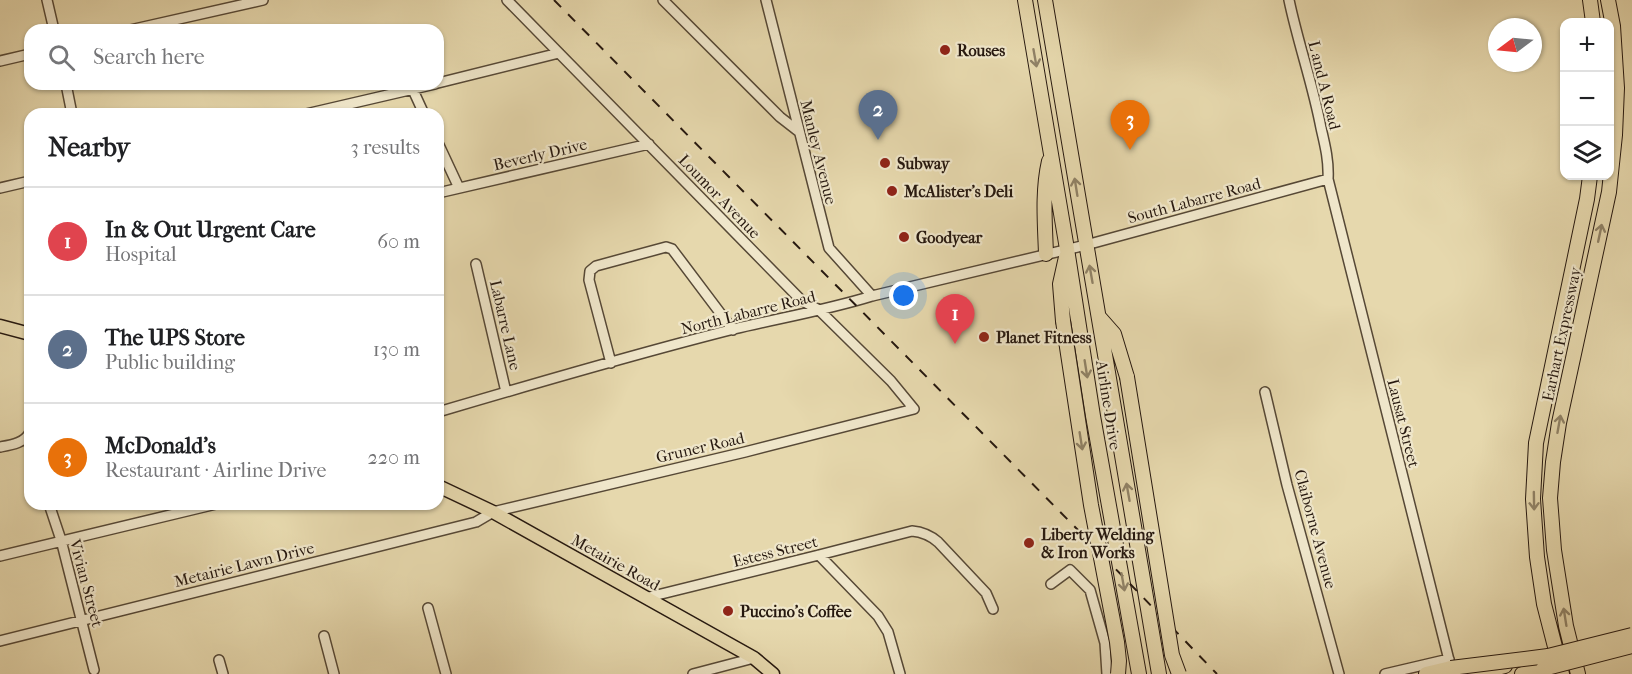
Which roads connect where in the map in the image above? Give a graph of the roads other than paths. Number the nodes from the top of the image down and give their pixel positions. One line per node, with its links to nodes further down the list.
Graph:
1 (47, 0): 14 (street)
2 (263, 0): 12 (street)
3 (507, 0): 17 (street, Loumor Avenue)
4 (663, 0): 26 (street)
5 (766, 0): 26 (street, Manley Avenue)
6 (1025, 0): 28 (highway, Airline Drive, one-way to 28)
7 (1039, 0): 16 (highway)
8 (1045, 0): 16 (highway, Airline Drive)
9 (1289, 0): 30 (street, L and A Road)
10 (1590, 0): 13 (highway)
11 (1608, 0): 93 (highway, Earhart Expressway, one-way to 11)
12 (223, 4): 15 (street)
13 (1592, 18)
14 (53, 24)
15 (151, 24)
16 (1053, 49): 36 (highway, Airline Drive, one-way to 16)
17 (559, 52): 20 (street); 27 (street, Loumor Avenue)
18 (24, 55): 19 (street)
19 (0, 61)
20 (444, 82)
21 (67, 90): 23 (street)
22 (413, 90): 24 (street); 25 (street)
23 (71, 108)
24 (333, 108)
25 (421, 108)
26 (798, 131): 40 (street, Manley Avenue)
27 (648, 144): 34 (street, Beverly Drive); 41 (street, Loumor Avenue)
28 (1051, 154): 37 (highway, Airline Drive); 38 (highway)
29 (444, 156): 34 (street)
30 (1328, 179): 36 (street, South Labarre Road); 70 (street, Lausat Street)
31 (1589, 180): 92 (highway, Earhart Expressway, one-way to 92)
32 (24, 182): 33 (street)
33 (0, 188)
34 (459, 188): 35 (street, Beverly Drive)
35 (444, 192)
36 (1086, 245): 37 (street, South Labarre Road); 42 (highway, Airline Drive, one-way to 36)
37 (1068, 249): 38 (street, North Labarre Road); 81 (highway, one-way to 81, bridge); 82 (highway, Airline Drive, one-way to 82)
38 (1046, 254): 40 (street, North Labarre Road)
39 (476, 264): 47 (street, Labarre Lane)
40 (872, 296): 41 (street, North Labarre Road)
41 (819, 310): 44 (street, North Labarre Road); 49 (street, Loumor Avenue)
42 (1098, 316): 83 (highway, Airline Drive, one-way to 42); 84 (highway, bridge)
43 (0, 326): 45 (main road)
44 (733, 330): 46 (street, North Labarre Road); 46 (street)
45 (24, 332)
46 (611, 363): 47 (street, North Labarre Road)
47 (506, 392): 50 (street, North Labarre Road)
48 (1265, 392): 85 (street, Claiborne Avenue)
49 (914, 409): 56 (street, Gruner Road)
50 (444, 410)
51 (24, 440): 52 (street)
52 (0, 447)
53 (444, 489): 56 (main road, Metairie Road)
54 (51, 510): 57 (street, Vivian Street)
55 (190, 510): 57 (street)
56 (493, 512): 61 (main road, Metairie Road); 64 (street, Metairie Lawn Drive)
57 (61, 540): 59 (street); 64 (street, Vivian Street)
58 (819, 555): 61 (street, Estess Street); 63 (street, Estess Street); 79 (street)
59 (0, 556)
60 (1051, 584): 80 (street)
61 (645, 598): 69 (main road, Metairie Road)
62 (428, 608): 76 (street)
63 (993, 609)
64 (82, 621): 67 (street, Metairie Lawn Drive); 73 (street, Vivian Street)
65 (1632, 635): 72 (highway, bridge)
66 (324, 636): 75 (street)
67 (0, 641)
68 (1632, 646): 72 (highway, bridge)
69 (754, 658): 77 (street); 78 (main road, Metairie Road)
70 (1449, 659): 86 (street); 88 (street, Lausat Street)
71 (219, 660): 74 (street)
72 (1546, 662): 87 (highway, bridge); 89 (highway, bridge); 90 (highway); 91 (highway)
73 (94, 670)
74 (223, 674)
75 (334, 674)
76 (446, 674)
77 (693, 674)
78 (773, 674)
79 (900, 674)
80 (1107, 674)
81 (1118, 674)
82 (1139, 674)
83 (1159, 674)
84 (1179, 674)
85 (1339, 674)
86 (1385, 674)
87 (1426, 674)
88 (1452, 674)
89 (1473, 674)
90 (1522, 674)
91 (1530, 674)
92 (1562, 674)
93 (1578, 674)

